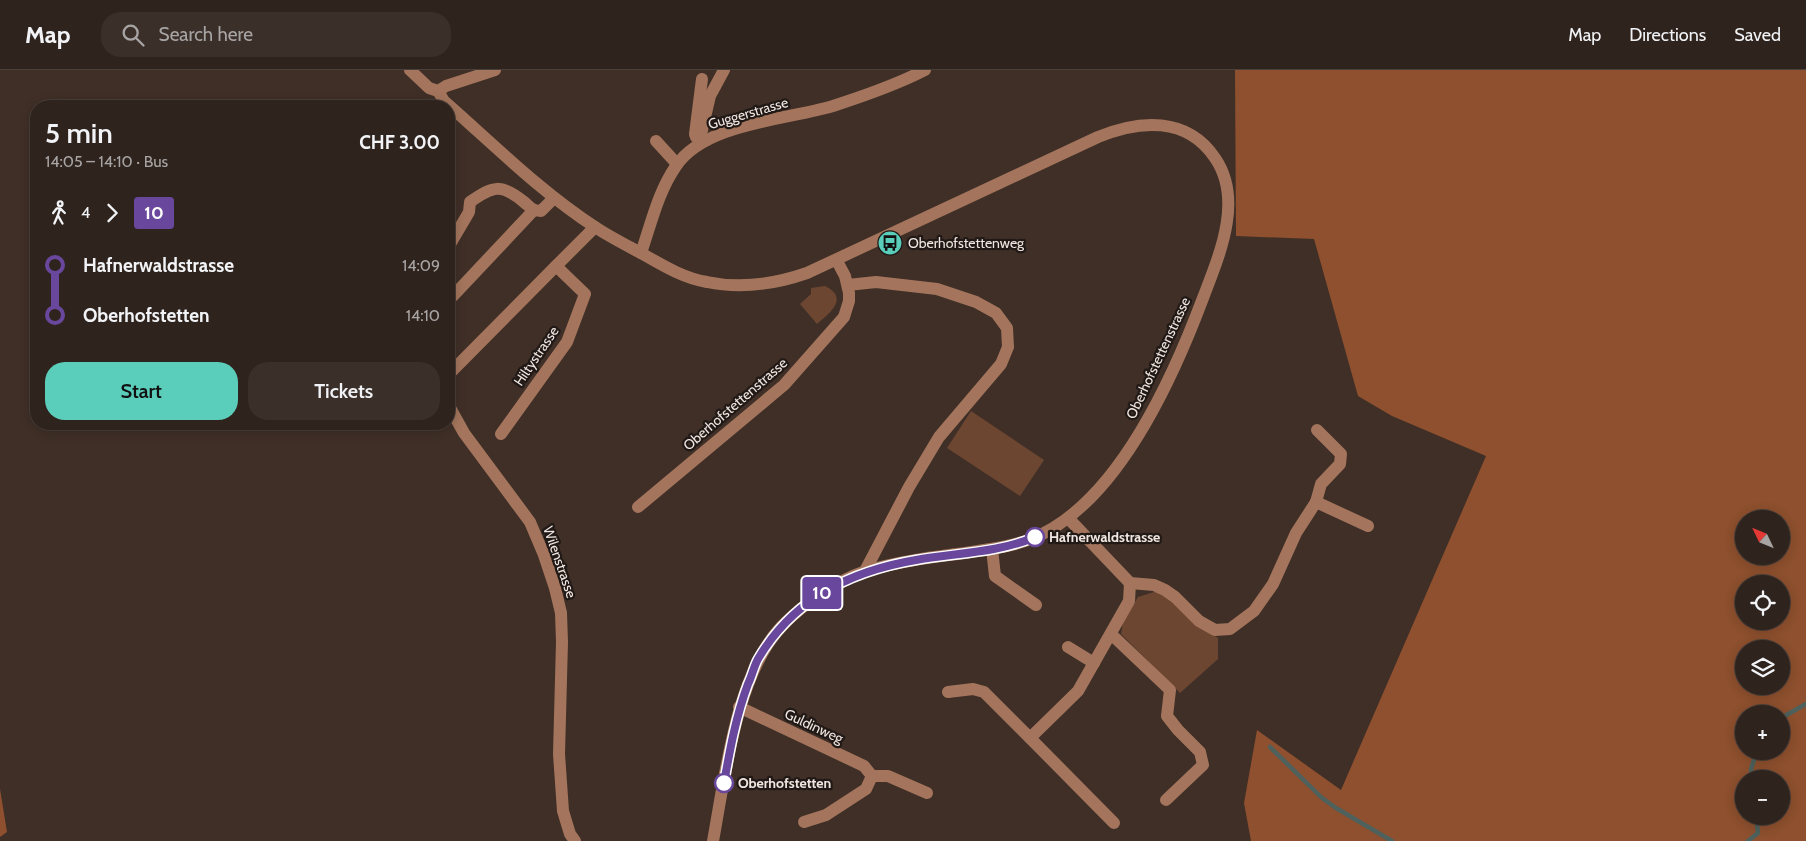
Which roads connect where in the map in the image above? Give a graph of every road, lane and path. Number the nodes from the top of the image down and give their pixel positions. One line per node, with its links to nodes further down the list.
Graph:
1 (410, 70): 6 (street, Oberhofstettenstrasse)
2 (495, 70): 6 (street)
3 (724, 70): 10 (street)
4 (925, 70): 10 (street, Guggerstrasse)
5 (702, 79): 10 (street)
6 (438, 91): 7 (street, Oberhofstettenstrasse)
7 (443, 100)
8 (455, 111): 12 (street, Oberhofstettenstrasse)
9 (656, 141): 11 (street)
10 (700, 143): 11 (street, Guggerstrasse)
11 (677, 164): 16 (street, Guggerstrasse)
12 (554, 198): 13 (street); 14 (street, Oberhofstettenstrasse)
13 (533, 211): 15 (street); 20 (street)
14 (594, 227): 16 (street, Oberhofstettenstrasse); 18 (street)
15 (455, 236)
16 (641, 253): 17 (street, Oberhofstettenstrasse)
17 (837, 261): 19 (street, Oberhofstettenstrasse); 27 (street, Oberhofstettenstrasse)
18 (556, 266): 21 (street); 24 (street, Hiltystrasse)
19 (848, 284): 26 (street, Oberhofstettenstrasse); 30 (street)
20 (455, 294)
21 (455, 368)
22 (455, 416): 44 (street, Wilenstrasse)
23 (1317, 430): 25 (street)
24 (500, 434)
25 (1316, 502): 28 (street); 31 (street)
26 (638, 507)
27 (1068, 518): 29 (street, Oberhofstettenstrasse); 31 (street)
28 (1368, 526)
29 (992, 549): 30 (street, Oberhofstettenstrasse); 32 (street)
30 (865, 571): 37 (street, Oberhofstettenstrasse)
31 (1130, 583): 33 (street)
32 (1036, 606)
33 (1111, 634): 35 (street); 41 (street)
34 (1068, 647): 35 (street)
35 (1094, 663): 38 (street)
36 (948, 692): 38 (street)
37 (740, 707): 39 (street, Guldinweg); 45 (street, Oberhofstettenstrasse)
38 (1030, 738): 43 (street)
39 (872, 776): 40 (street); 42 (street)
40 (927, 793)
41 (1166, 800)
42 (804, 822)
43 (1114, 823)
44 (575, 841)
45 (713, 841)

